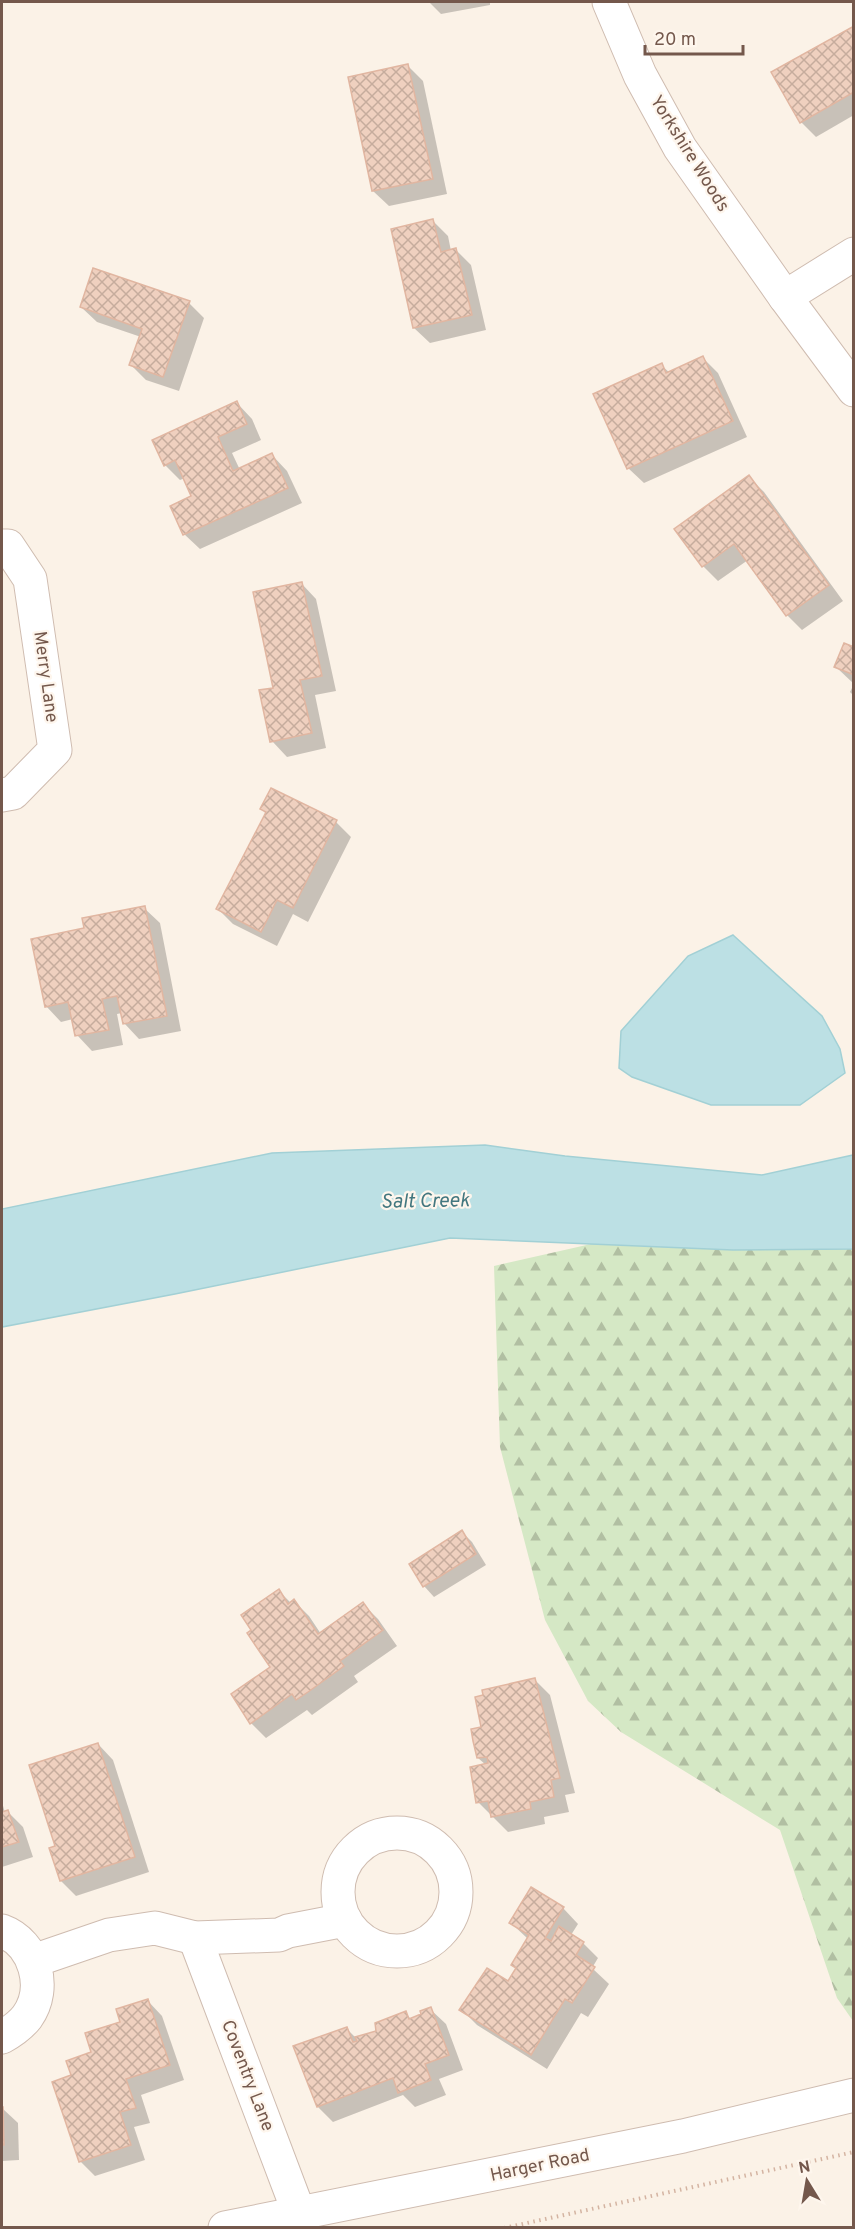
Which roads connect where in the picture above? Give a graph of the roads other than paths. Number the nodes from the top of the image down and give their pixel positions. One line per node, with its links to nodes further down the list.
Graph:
1 (609, 2): 3 (street, Yorkshire Woods)
2 (854, 254): 3 (street)
3 (785, 297): 4 (street, Yorkshire Woods)
4 (854, 390)
5 (2, 546): 6 (street, Merry Lane)
6 (2, 795)
7 (345, 1920): 9 (street)
8 (2, 1931): 10 (street)
9 (195, 1938): 10 (street); 13 (street, Coventry Lane)
10 (33, 1961): 11 (street)
11 (2, 2037)
12 (854, 2095): 13 (street, Harger Road)
13 (299, 2213): 14 (street, Harger Road)
14 (225, 2228)

